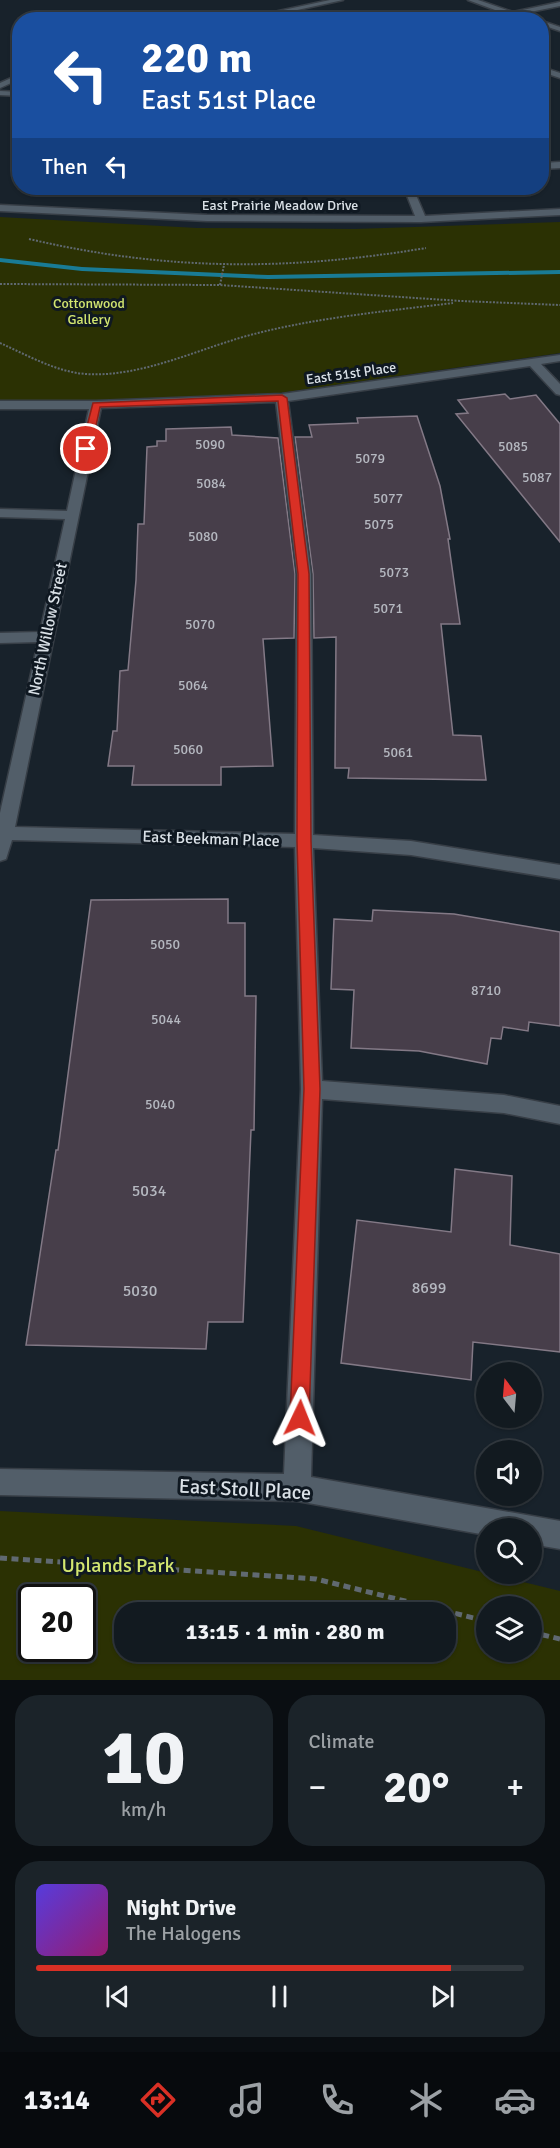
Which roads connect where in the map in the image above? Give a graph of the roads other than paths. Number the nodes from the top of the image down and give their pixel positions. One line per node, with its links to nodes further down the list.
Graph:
1 (340, 0): 4 (street)
2 (471, 0): 5 (street)
3 (560, 4): 6 (street)
4 (286, 12)
5 (507, 12)
6 (522, 12)
7 (412, 195): 10 (street)
8 (0, 208): 10 (street, East Prairie Meadow Drive)
9 (560, 212): 10 (street, East Prairie Meadow Drive)
10 (421, 219)
11 (560, 358): 12 (street, East 51st Place)
12 (533, 362): 13 (street); 14 (street, East 51st Place)
13 (560, 391)
14 (282, 398): 16 (street, East 51st Place); 22 (street)
15 (0, 405): 16 (street, East 51st Place)
16 (96, 405): 18 (street, North Willow Street)
17 (0, 513): 18 (street)
18 (72, 515): 19 (street, North Willow Street)
19 (45, 637): 20 (street); 21 (street, North Willow Street)
20 (0, 638)
21 (4, 833): 22 (street, East Beekman Place); 23 (street, North Willow Street)
22 (304, 841): 24 (street, East Beekman Place); 25 (street)
23 (0, 854)
24 (560, 872)
25 (312, 1089): 26 (street); 28 (street)
26 (560, 1115)
27 (0, 1482): 28 (street, East Stoll Place)
28 (297, 1488): 29 (street, East Stoll Place)
29 (476, 1520)
30 (542, 1532): 31 (street)
31 (560, 1535)

